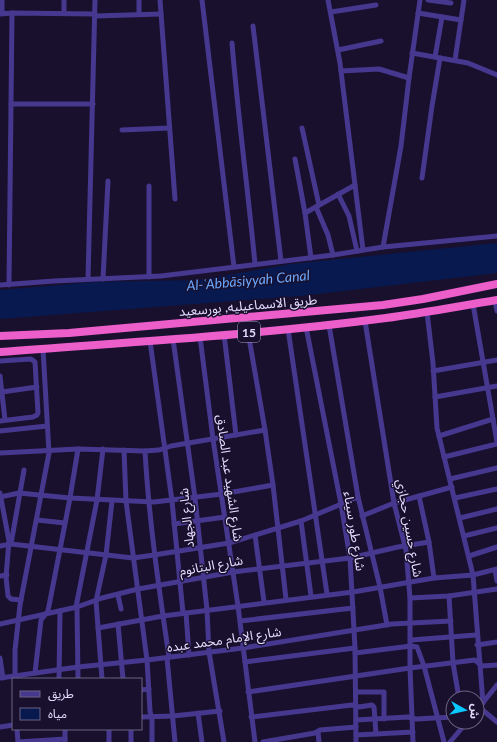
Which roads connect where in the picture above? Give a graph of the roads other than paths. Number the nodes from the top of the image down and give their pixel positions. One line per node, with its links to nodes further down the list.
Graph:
1 (2, 0): 17 (street)
2 (64, 0): 15 (street)
3 (95, 0): 20 (street)
4 (139, 0): 18 (street)
5 (160, 0): 19 (street)
6 (202, 0): 54 (street)
7 (328, 0): 14 (street)
8 (420, 0): 16 (street)
9 (428, 0): 11 (street)
10 (464, 0): 22 (street)
11 (451, 3)
12 (376, 5): 14 (street)
13 (12, 12): 15 (street); 17 (street); 33 (street)
14 (331, 12): 26 (street)
15 (64, 13): 20 (street)
16 (418, 13): 21 (street); 27 (street)
17 (1, 14)
18 (139, 14): 19 (street); 20 (street)
19 (161, 14): 35 (street)
20 (95, 15): 34 (street)
21 (442, 17): 22 (street); 28 (street)
22 (461, 20): 29 (street)
23 (253, 26): 52 (street)
24 (381, 41): 26 (street)
25 (232, 43): 53 (street)
26 (338, 50): 30 (street)
27 (412, 53): 28 (street); 32 (street)
28 (438, 58): 29 (street); 39 (street)
29 (455, 60): 31 (street)
30 (341, 71): 32 (street); 41 (street)
31 (497, 75)
32 (409, 78): 48 (street)
33 (11, 104): 34 (street); 58 (street)
34 (93, 104): 56 (street)
35 (169, 128): 37 (street); 44 (street)
36 (302, 128): 45 (street)
37 (122, 130)
38 (295, 159): 46 (street)
39 (422, 178)
40 (108, 181): 57 (street)
41 (355, 185): 43 (street); 49 (street)
42 (149, 186): 55 (street)
43 (338, 194): 45 (street); 49 (street)
44 (175, 199)
45 (318, 206): 46 (street); 50 (street)
46 (305, 212): 51 (street)
47 (497, 236): 48 (street)
48 (384, 247): 49 (street)
49 (360, 251): 50 (street)
50 (333, 255): 51 (street)
51 (311, 258): 52 (street)
52 (281, 261): 53 (street)
53 (256, 264): 54 (street)
54 (234, 267): 55 (street)
55 (149, 277): 57 (street)
56 (88, 279): 57 (street); 58 (street)
57 (103, 279)
58 (8, 284): 60 (street)
59 (497, 284): 65 (highway, طريق الاسماعيليه, بورسعيد)
60 (0, 285)
61 (496, 300): 62 (highway, طريق الاسماعيليه, بورسعيد / 15); 63 (street)
62 (473, 304): 64 (highway, طريق الاسماعيليه, بورسعيد / 15); 81 (street)
63 (497, 311)
64 (427, 312): 67 (highway, طريق الاسماعيليه, بورسعيد / 15); 82 (street)
65 (252, 316): 66 (highway, طريق الاسماعيليه, بورسعيد); 71 (highway)
66 (230, 318): 72 (highway); 73 (highway, طريق الاسماعيليه, بورسعيد)
67 (365, 321): 68 (highway, طريق الاسماعيليه, بورسعيد / 15); 128 (street, شارع حسين حجازي)
68 (329, 325): 69 (highway, طريق الاسماعيليه, بورسعيد / 15); 119 (street)
69 (306, 327): 70 (highway, طريق الاسماعيليه, بورسعيد / 15); 129 (street, شارع طور سيناء)
70 (288, 328): 71 (highway, طريق الاسماعيليه, بورسعيد / 15); 131 (street)
71 (250, 332): 72 (highway, طريق الاسماعيليه, بورسعيد / 15); 93 (street)
72 (228, 334): 74 (highway, طريق الاسماعيليه, بورسعيد / 15); 95 (street)
73 (0, 336)
74 (200, 337): 75 (highway, طريق الاسماعيليه, بورسعيد / 15); 97 (street, شارع الشهيد عبد الصادق)
75 (173, 339): 76 (highway, طريق الاسماعيليه, بورسعيد / 15); 99 (street, شارع الجهاد)
76 (150, 341): 77 (highway, طريق الاسماعيليه, بورسعيد / 15); 100 (street)
77 (42, 349): 78 (highway, طريق الاسماعيليه, بورسعيد / 15); 92 (street)
78 (0, 352)
79 (497, 360): 81 (street)
80 (0, 361): 85 (street)
81 (483, 362): 82 (street); 86 (street)
82 (433, 371): 88 (street)
83 (0, 376): 87 (street)
84 (497, 386): 86 (street)
85 (37, 387): 87 (street); 91 (street)
86 (487, 388): 88 (street); 89 (street)
87 (2, 392): 91 (street)
88 (435, 396): 96 (street)
89 (494, 412): 90 (street)
90 (493, 419): 96 (street); 98 (street)
91 (2, 420)
92 (47, 426): 94 (street); 103 (street)
93 (265, 430): 95 (street); 111 (street)
94 (0, 431)
95 (236, 435): 97 (street)
96 (439, 436): 107 (street)
97 (213, 439): 99 (street); 115 (street, شارع الشهيد عبد الصادق)
98 (497, 442): 107 (street)
99 (188, 443): 100 (street); 121 (street, شارع الجهاد)
100 (165, 448): 105 (street); 126 (street)
101 (78, 449): 102 (street); 103 (street); 120 (street)
102 (103, 449): 104 (street); 123 (street)
103 (49, 450): 106 (street); 117 (street)
104 (124, 450): 105 (street); 125 (street)
105 (145, 451): 127 (street)
106 (0, 453)
107 (444, 457): 110 (street)
108 (497, 468): 110 (street)
109 (24, 470): 114 (street)
110 (450, 479): 112 (street)
111 (273, 485): 115 (street); 140 (street)
112 (452, 487): 118 (street); 122 (street)
113 (497, 489): 122 (street)
114 (19, 493): 116 (street); 117 (street); 146 (street)
115 (222, 494): 121 (street); 133 (street, شارع الشهيد عبد الصادق)
116 (0, 495): 146 (street)
117 (42, 496): 120 (street); 135 (street)
118 (419, 496): 128 (street); 144 (street)
119 (358, 497): 129 (street); 132 (street)
120 (70, 498): 123 (street); 138 (street)
121 (195, 498): 126 (street); 136 (street, شارع الجهاد)
122 (454, 498): 134 (street)
123 (97, 500): 124 (street); 154 (street)
124 (112, 501): 125 (street); 156 (street)
125 (126, 501): 127 (street); 159 (street)
126 (172, 501): 127 (street); 139 (street)
127 (148, 502): 157 (street)
128 (394, 503): 132 (street); 149 (street, شارع حسين حجازي)
129 (341, 504): 131 (street); 160 (street, شارع طور سيناء)
130 (497, 509): 134 (street)
131 (316, 515): 137 (street); 161 (street)
132 (362, 516): 155 (street)
133 (225, 517): 136 (street); 145 (street, شارع الشهيد عبد الصادق)
134 (460, 518): 143 (street)
135 (37, 520): 138 (street); 148 (street)
136 (197, 521): 139 (street); 151 (street, شارع الجهاد)
137 (301, 521): 140 (street); 162 (street)
138 (65, 523): 152 (street)
139 (174, 524): 153 (street)
140 (278, 527): 142 (street); 163 (street)
141 (497, 528): 143 (street)
142 (254, 535): 145 (street); 164 (street)
143 (464, 536): 158 (street)
144 (429, 542): 149 (street, شارع البتانوم); 171 (street)
145 (229, 543): 151 (street); 166 (street, شارع الشهيد عبد الصادق)
146 (10, 544): 147 (street); 148 (street); 167 (street)
147 (0, 546)
148 (32, 546): 152 (street); 187 (street)
149 (405, 546): 155 (street, شارع البتانوم); 174 (street, شارع حسين حجازي)
150 (497, 547): 158 (street)
151 (200, 548): 153 (street); 170 (street, شارع الجهاد)
152 (60, 550): 154 (street); 197 (street)
153 (176, 552): 157 (street); 172 (street)
154 (87, 553): 156 (street); 191 (street)
155 (371, 553): 160 (street, شارع البتانوم); 176 (street)
156 (106, 555): 159 (street); 188 (street)
157 (154, 555): 159 (street); 175 (street)
158 (469, 556): 168 (street)
159 (133, 558): 177 (street)
160 (350, 558): 161 (street, شارع البتانوم); 179 (street, شارع طور سيناء)
161 (323, 562): 162 (street, شارع البتانوم); 181 (street)
162 (307, 564): 163 (street, شارع البتانوم); 183 (street)
163 (283, 567): 164 (street, شارع البتانوم); 186 (street)
164 (259, 569): 166 (street, شارع البتانوم); 189 (street)
165 (496, 570): 168 (street); 173 (street)
166 (233, 572): 170 (street, شارع البتانوم); 190 (street, شارع الشهيد عبد الصادق)
167 (6, 575): 169 (street); 187 (street)
168 (473, 575): 171 (street); 180 (street)
169 (0, 576)
170 (203, 577): 172 (street, شارع البتانوم); 194 (street, شارع الجهاد)
171 (434, 578): 174 (street)
172 (180, 581): 175 (street, شارع البتانوم); 196 (street)
173 (497, 581)
174 (409, 582): 176 (street); 185 (street, شارع حسين حجازي)
175 (158, 585): 177 (street, شارع البتانوم); 198 (street)
176 (380, 587): 179 (street); 206 (street)
177 (138, 589): 182 (street, شارع البتانوم); 199 (street)
178 (497, 590): 180 (street)
179 (352, 592): 181 (street); 192 (street, شارع طور سيناء)
180 (475, 593): 184 (street); 209 (street)
181 (327, 594): 183 (street)
182 (118, 595): 188 (street, شارع البتانوم); 193 (street)
183 (311, 596): 186 (street)
184 (449, 596): 185 (street); 201 (street)
185 (410, 598): 203 (street, شارع حسين حجازي)
186 (286, 599): 189 (street)
187 (21, 600): 200 (street)
188 (96, 601): 191 (street, شارع البتانوم); 207 (street)
189 (264, 602): 190 (street)
190 (238, 606): 194 (street); 202 (street, شارع الشهيد عبد الصادق)
191 (77, 607): 195 (street, شارع البتانوم); 229 (street)
192 (353, 608): 202 (street); 208 (street, شارع طور سيناء)
193 (121, 609)
194 (207, 610): 196 (street); 217 (street, شارع الجهاد)
195 (60, 611): 197 (street, شارع البتانوم); 231 (street)
196 (184, 613): 198 (street); 218 (street)
197 (44, 615): 200 (street, شارع البتانوم); 232 (street)
198 (163, 616): 199 (street); 220 (street)
199 (142, 619): 205 (street); 221 (street)
200 (18, 620): 204 (street, شارع البتانوم); 234 (street)
201 (450, 620): 203 (street, شارع الإمام محمد عبده); 210 (street)
202 (240, 621): 215 (street, شارع الشهيد عبد الصادق)
203 (411, 622): 206 (street, شارع الإمام محمد عبده); 211 (street, شارع حسين حجازي)
204 (0, 624)
205 (118, 624): 207 (street); 223 (street)
206 (387, 625): 208 (street, شارع الإمام محمد عبده)
207 (98, 628): 226 (street)
208 (354, 631): 215 (street, شارع الإمام محمد عبده); 216 (street, شارع طور سيناء)
209 (476, 635): 210 (street); 213 (street)
210 (451, 637): 211 (street); 224 (street)
211 (411, 640): 214 (street, شارع حسين حجازي)
212 (497, 642): 213 (street)
213 (477, 644): 225 (street)
214 (411, 646): 216 (street); 228 (street); 230 (street, شارع حسين حجازي)
215 (243, 648): 217 (street, شارع الإمام محمد عبده); 222 (street, شارع الشهيد عبد الصادق)
216 (355, 650): 222 (street); 233 (street, شارع طور سيناء)
217 (209, 652): 218 (street, شارع الإمام محمد عبده); 249 (street, شارع الجهاد)
218 (189, 655): 220 (street, شارع الإمام محمد عبده)
219 (0, 658): 235 (street)
220 (168, 658): 221 (street, شارع الإمام محمد عبده); 252 (street)
221 (147, 660): 223 (street, شارع الإمام محمد عبده); 241 (street)
222 (245, 662): 245 (street, شارع الشهيد عبد الصادق)
223 (122, 663): 226 (street, شارع الإمام محمد عبده); 239 (street)
224 (453, 663): 225 (street); 228 (street); 243 (street)
225 (479, 664): 227 (street); 244 (street)
226 (101, 665): 229 (street, شارع الإمام محمد عبده); 238 (street)
227 (497, 665)
228 (424, 666): 230 (street); 257 (street)
229 (78, 667): 231 (street, شارع الإمام محمد عبده); 237 (street)
230 (410, 668): 233 (street); 256 (street, شارع حسين حجازي)
231 (58, 670): 232 (street, شارع الإمام محمد عبده); 236 (street)
232 (36, 673): 234 (street, شارع الإمام محمد عبده)
233 (356, 676): 245 (street); 246 (street, شارع طور سيناء)
234 (15, 677): 235 (street, شارع الإمام محمد عبده)
235 (1, 678)
236 (59, 678)
237 (78, 678)
238 (102, 678)
239 (123, 678)
240 (497, 685): 247 (street)
241 (149, 689): 242 (street); 254 (street)
242 (142, 690)
243 (458, 690)
244 (479, 690)
245 (248, 692): 255 (street, شارع الشهيد عبد الصادق)
246 (356, 692): 248 (street, شارع طور سيناء); 260 (street)
247 (485, 700)
248 (356, 706): 255 (street); 259 (street); 261 (street, شارع طور سيناء)
249 (220, 711): 251 (street); 282 (street, شارع الجهاد)
250 (485, 712): 262 (street)
251 (198, 713): 252 (street); 281 (street)
252 (173, 716): 254 (street); 280 (street)
253 (142, 717): 254 (street)
254 (152, 717): 279 (street)
255 (252, 717): 283 (street, شارع الشهيد عبد الصادق)
256 (412, 718): 257 (street); 260 (street); 271 (street, شارع حسين حجازي)
257 (438, 718): 258 (street); 288 (street)
258 (445, 718)
259 (375, 719): 260 (street); 261 (street); 272 (street)
260 (384, 719)
261 (356, 720): 265 (street, شارع طور سيناء)
262 (497, 722)
263 (12, 725): 264 (street)
264 (0, 726)
265 (356, 727): 270 (street); 273 (street, شارع طور سيناء)
266 (17, 730): 276 (street)
267 (109, 730): 277 (street)
268 (131, 730): 278 (street)
269 (460, 730): 289 (street)
270 (318, 732): 284 (street); 285 (street)
271 (413, 732): 272 (street); 287 (street, شارع حسين حجازي)
272 (376, 734): 273 (street)
273 (356, 735): 286 (street, شارع طور سيناء)
274 (65, 740): 275 (street)
275 (40, 741): 276 (street)
276 (18, 742)
277 (110, 742)
278 (131, 742)
279 (152, 742)
280 (175, 742)
281 (202, 742)
282 (224, 742)
283 (255, 742)
284 (263, 742)
285 (319, 742)
286 (356, 742)
287 (413, 742)
288 (444, 742)
289 (450, 742)

